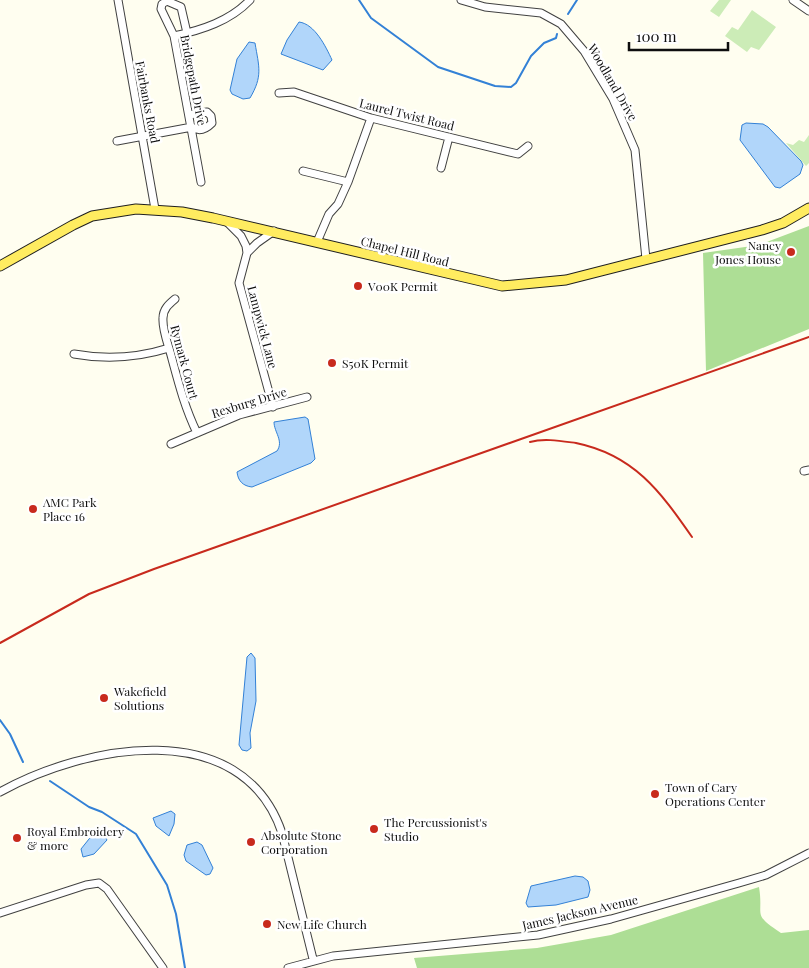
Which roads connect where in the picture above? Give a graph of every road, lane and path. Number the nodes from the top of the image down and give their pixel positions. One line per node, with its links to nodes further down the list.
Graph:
1 (118, 0): 12 (street, Fairbanks Road)
2 (250, 0): 6 (street)
3 (461, 0): 26 (street, Woodland Drive)
4 (793, 0): 5 (street)
5 (809, 11)
6 (187, 33): 7 (street); 7 (street, Bridgepath Drive)
7 (174, 36): 9 (street, Bridgepath Drive)
8 (279, 93): 10 (street, Laurel Twist Road)
9 (189, 114): 11 (street, Bridgepath Drive); 11 (street)
10 (371, 118): 13 (street, Laurel Twist Road); 19 (street)
11 (192, 127): 12 (street); 18 (street, Bridgepath Drive)
12 (143, 137): 14 (street); 21 (street, Fairbanks Road)
13 (449, 137): 15 (street, Laurel Twist Road); 16 (street)
14 (117, 141)
15 (528, 146)
16 (441, 168)
17 (303, 170): 19 (street)
18 (201, 182)
19 (348, 182): 24 (street)
20 (809, 208): 26 (main road, Chapel Hill Road)
21 (155, 209): 22 (main road, Chapel Hill Road); 27 (main road, Chapel Hill Road)
22 (227, 222): 23 (main road, Chapel Hill Road); 25 (street)
23 (274, 231): 24 (main road, Chapel Hill Road); 25 (street)
24 (317, 242): 26 (main road, Chapel Hill Road)
25 (247, 253): 32 (street, Lampwick Lane)
26 (646, 259)
27 (0, 266)
28 (175, 299): 29 (street, Rymark Court)
29 (169, 348): 30 (street); 33 (street, Rymark Court)
30 (74, 354)
31 (307, 397): 32 (street, Rexburg Drive)
32 (272, 407): 33 (street, Rexburg Drive)
33 (197, 432): 34 (street, Rexburg Drive)
34 (172, 444)
35 (0, 792): 38 (street)
36 (809, 853): 38 (street, James Jackson Avenue)
37 (0, 913): 39 (street)
38 (313, 959): 40 (street, James Jackson Avenue)
39 (163, 968)
40 (288, 968)

